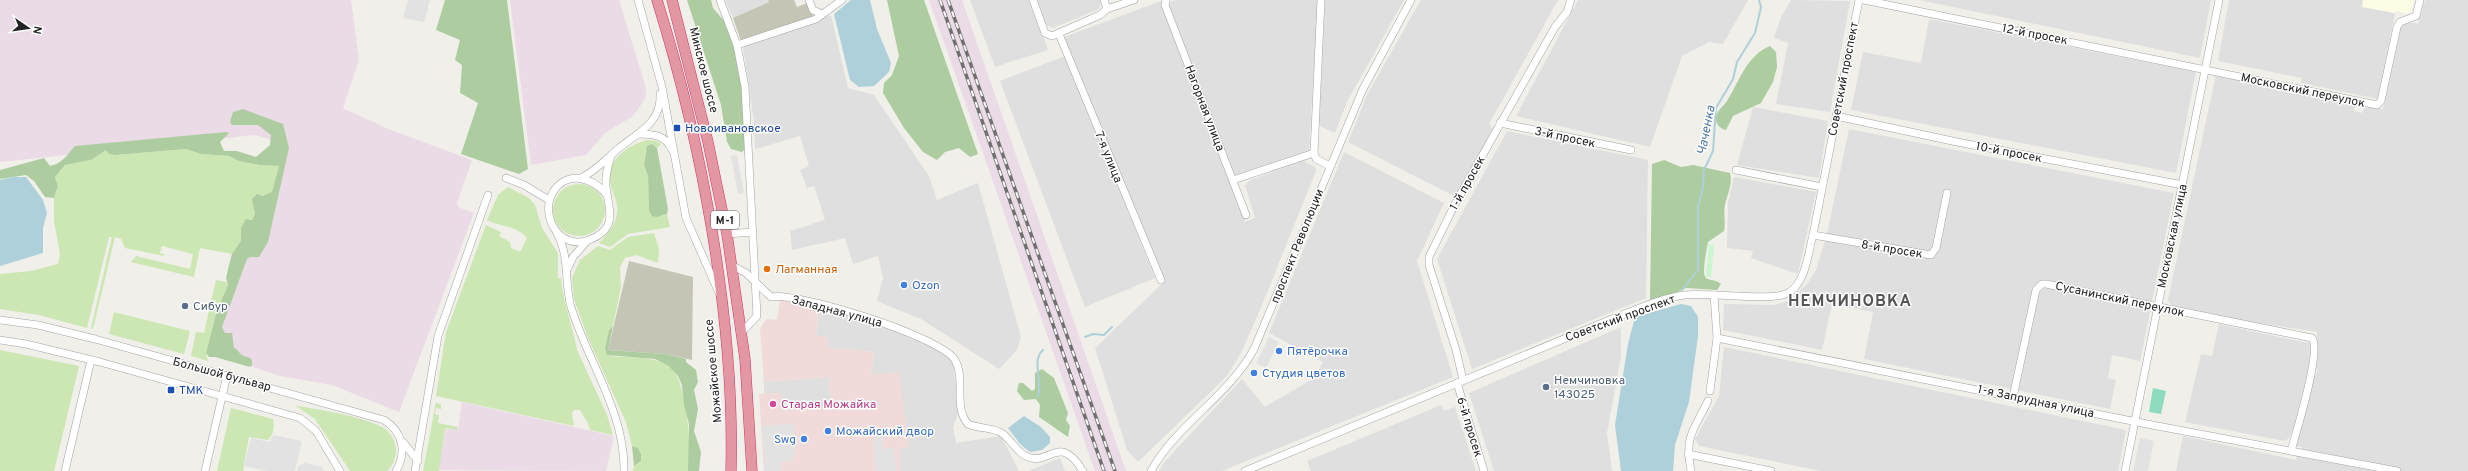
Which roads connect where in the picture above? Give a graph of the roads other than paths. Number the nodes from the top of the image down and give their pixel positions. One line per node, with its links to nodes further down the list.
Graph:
1 (638, 0): 23 (street)
2 (657, 0): 53 (highway, М-1)
3 (672, 0): 45 (highway, Минское шоссе / М-1)
4 (720, 0): 21 (street)
5 (809, 0): 19 (street)
6 (842, 0): 19 (street)
7 (1033, 0): 20 (street)
8 (1104, 0): 18 (street)
9 (1134, 0): 18 (street)
10 (1321, 0): 28 (street)
11 (1411, 0): 31 (street, проспект Революции)
12 (1571, 0): 25 (street, 1-й просек)
13 (1859, 0): 24 (street, Советский проспект)
14 (1864, 0): 22 (street, 12-й просек)
15 (2219, 0): 22 (street, Московская улица)
16 (2420, 0): 22 (street, Московский переулок)
17 (1166, 1): 35 (street, Нагорная улица)
18 (1107, 9): 20 (street)
19 (822, 14): 21 (street)
20 (1059, 34): 50 (street, 7-я улица)
21 (737, 45): 43 (street)
22 (2206, 69): 36 (street, Московская улица)
23 (658, 78): 26 (street); 30 (street)
24 (1836, 116): 36 (street, 10-й просек); 37 (street, Советский проспект)
25 (1500, 122): 27 (street, 3-й просек); 61 (street, 1-й просек)
26 (638, 134): 29 (street); 30 (street)
27 (1631, 150)
28 (1314, 153): 31 (street); 35 (street)
29 (611, 156): 34 (street); 40 (street)
30 (675, 157): 53 (street)
31 (1330, 166): 81 (street, проспект Революции)
32 (1736, 170): 37 (street)
33 (506, 178): 41 (street)
34 (581, 178): 40 (street); 41 (street)
35 (1233, 180): 42 (street, Нагорная улица)
36 (2183, 185): 54 (street, Московская улица)
37 (1822, 187): 46 (street, Советский проспект)
38 (1947, 193): 46 (street, 8-й просек)
39 (488, 194): 70 (street)
40 (608, 197): 47 (street)
41 (549, 200): 44 (street)
42 (1246, 215)
43 (753, 232): 45 (street); 51 (street)
44 (557, 233): 47 (street); 49 (street)
45 (727, 234): 48 (highway, Минское шоссе / М-1)
46 (1813, 236): 52 (street, Советский проспект)
47 (589, 240): 49 (street)
48 (733, 266): 51 (street); 56 (highway, Минское шоссе / М-1)
49 (567, 272): 77 (street)
50 (1161, 280)
51 (756, 282): 56 (street); 80 (street, Западная улица)
52 (1714, 295): 57 (street); 61 (street, Советский проспект)
53 (720, 297): 78 (highway, Можайское шоссе / М-1)
54 (2158, 306): 64 (street, Сусанинский переулок); 66 (street, Московская улица); 68 (street, Сусанинский переулок)
55 (0, 320): 60 (street, Большой бульвар)
56 (742, 332): 79 (highway, Минское шоссе / М-1)
57 (1717, 338): 62 (street); 64 (street, 1-я Запрудная улица)
58 (0, 340): 59 (street, Большой бульвар)
59 (91, 360): 63 (street, Большой бульвар); 72 (street)
60 (227, 375): 63 (street); 67 (street, Большой бульвар)
61 (1460, 382): 71 (street, Советский проспект); 83 (street, 6-й просек)
62 (1710, 392)
63 (222, 396): 73 (street); 74 (street, Большой бульвар)
64 (2013, 397): 66 (street, 1-я Запрудная улица)
65 (1708, 401): 69 (street)
66 (2135, 422): 68 (street, 1-я Запрудная улица); 86 (street, Московская улица)
67 (400, 439): 70 (street, Большой бульвар); 75 (street)
68 (2291, 451): 87 (street, 1-я Запрудная улица)
69 (1688, 454): 84 (street); 85 (street)
70 (418, 461): 76 (street)
71 (1255, 469): 82 (street, Советский проспект)
72 (65, 471)
73 (205, 471)
74 (340, 471)
75 (396, 471)
76 (415, 471)
77 (624, 471)
78 (731, 471)
79 (752, 471)
80 (1083, 471)
81 (1151, 471)
82 (1246, 471)
83 (1484, 471)
84 (1691, 471)
85 (1771, 471)
86 (2125, 471)
87 (2397, 471)

